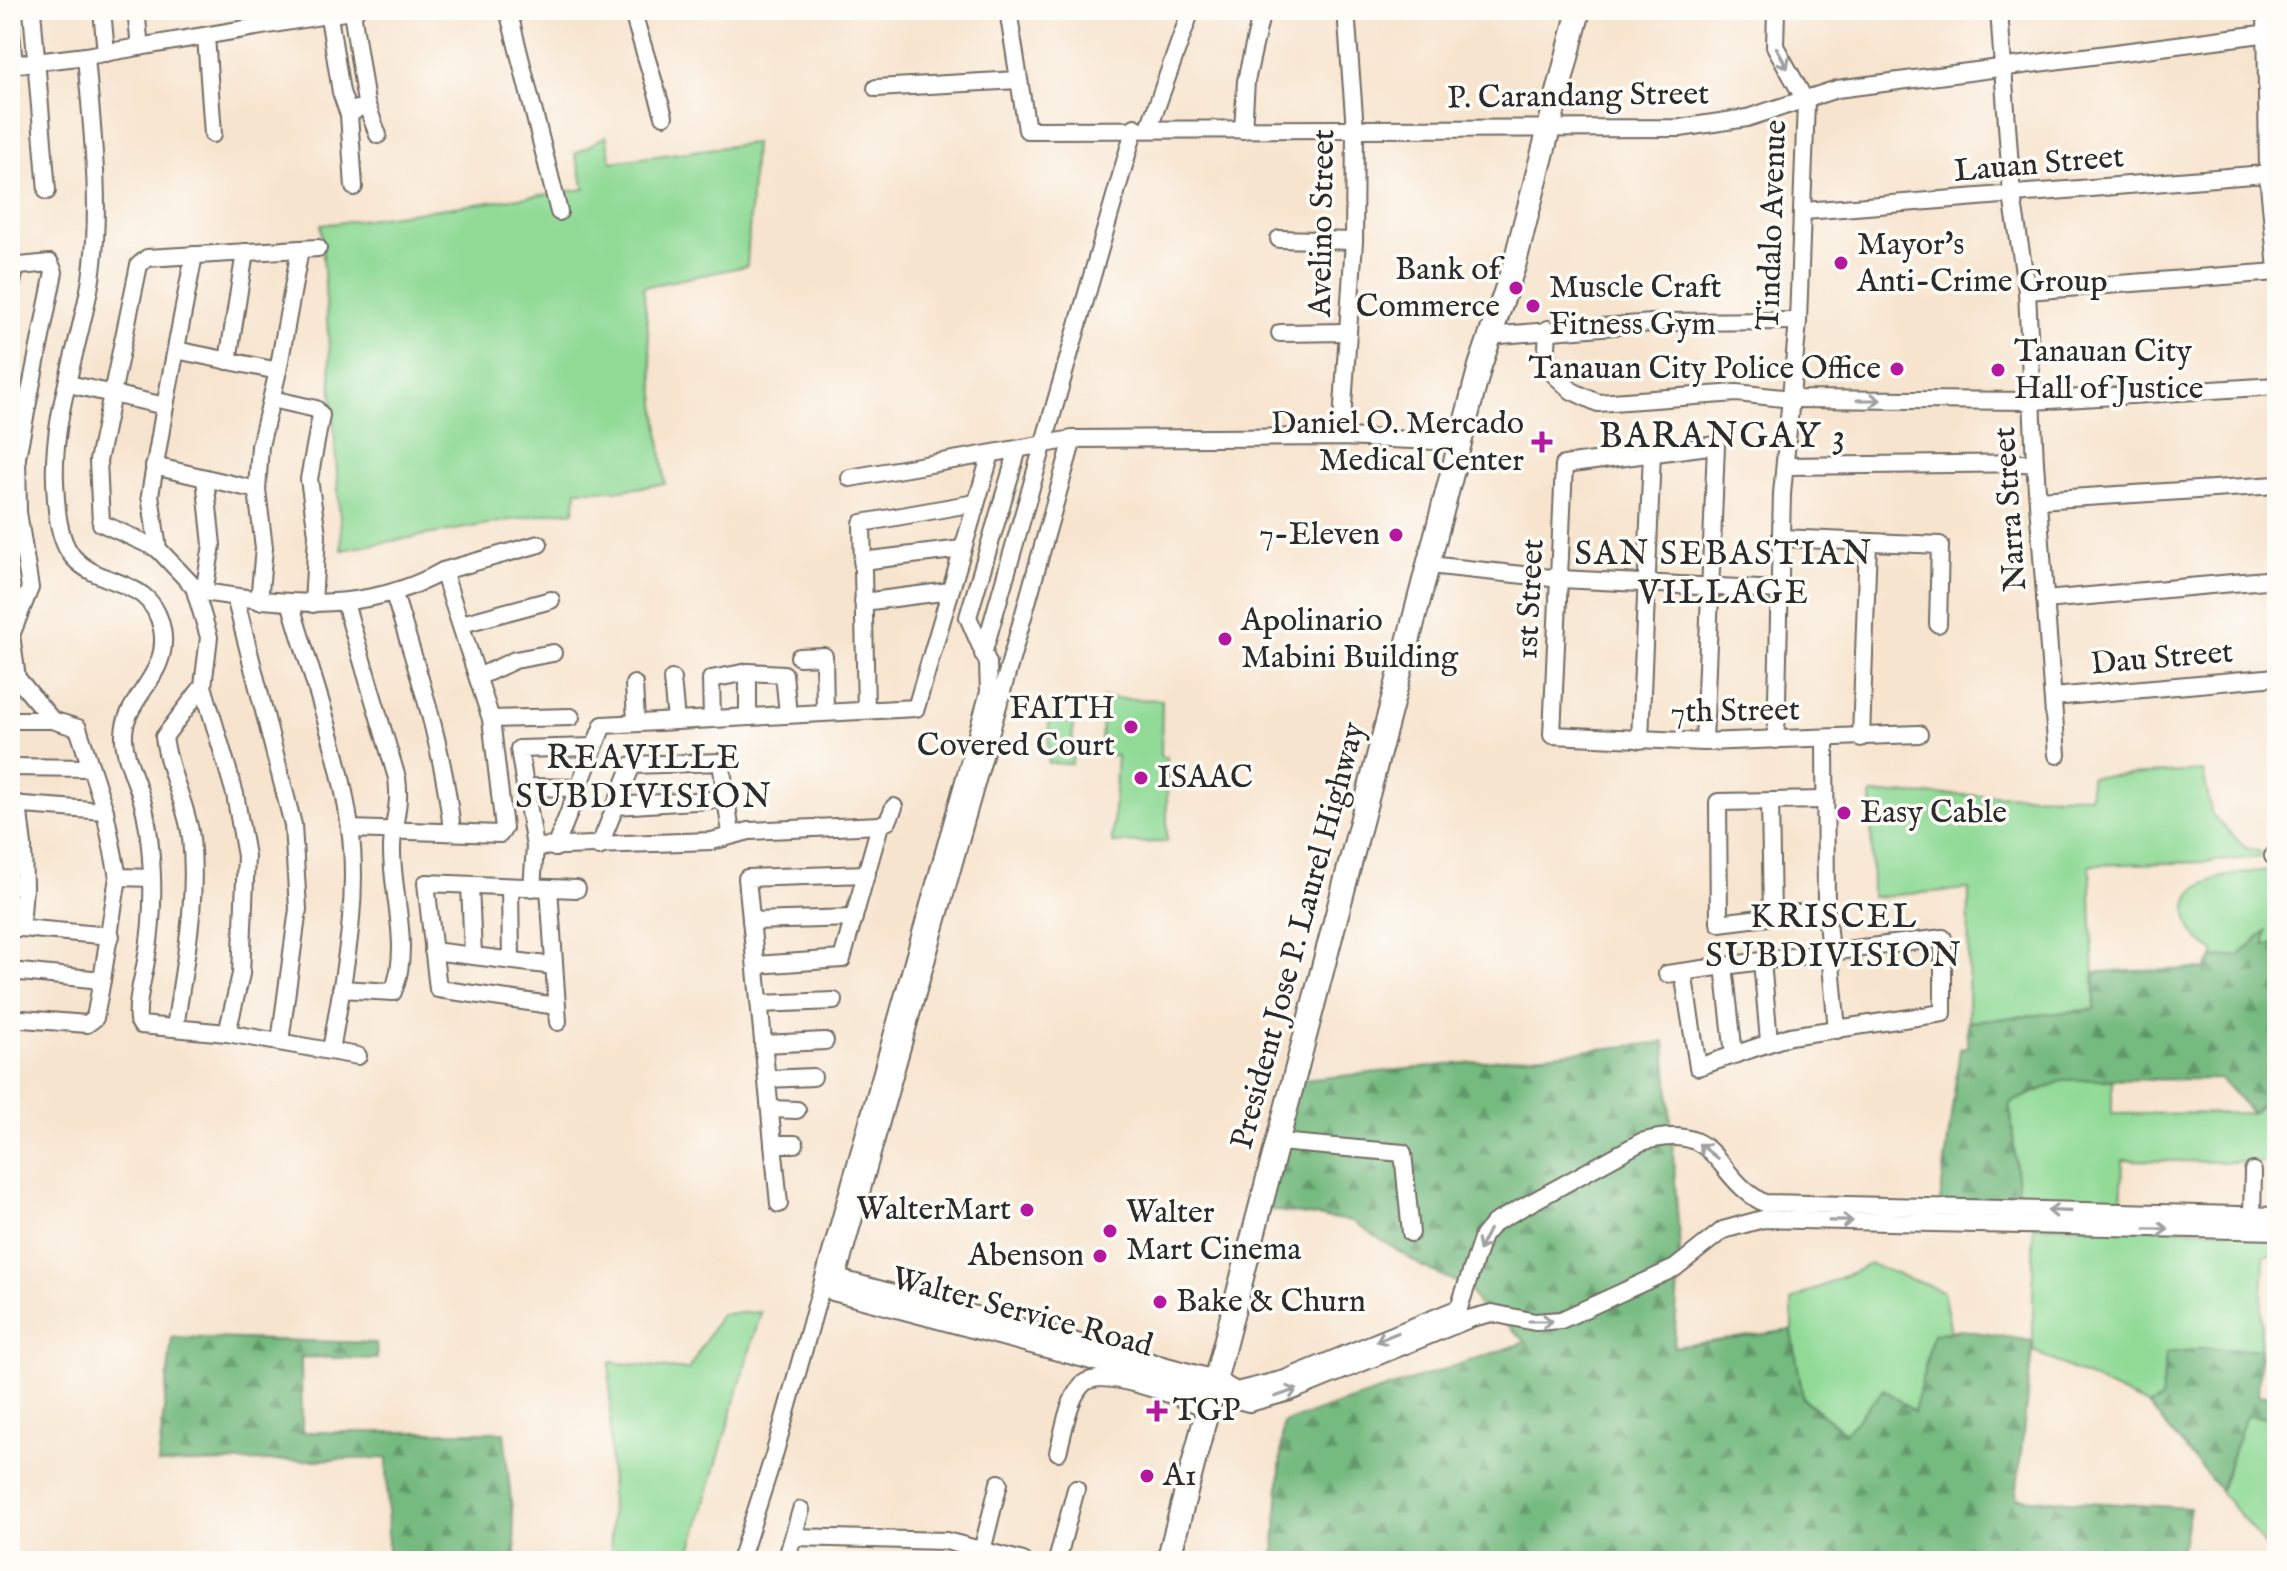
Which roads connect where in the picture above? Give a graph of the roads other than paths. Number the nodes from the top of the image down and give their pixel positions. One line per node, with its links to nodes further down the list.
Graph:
1 (32, 10): 23 (street)
2 (102, 10): 21 (street)
3 (136, 10): 20 (street)
4 (354, 10): 16 (street); 29 (street)
5 (508, 10): 43 (street)
6 (632, 10): 31 (street)
7 (1008, 10): 26 (street)
8 (1191, 10): 32 (street)
9 (1262, 10): 35 (street)
10 (1346, 10): 34 (street, Avelino Street)
11 (1570, 10): 33 (highway, President Jose P. Laurel Highway)
12 (1579, 10): 33 (highway, President Jose P. Laurel Highway)
13 (1776, 10): 28 (street, one-way to 28)
14 (1999, 10): 25 (street, Narra Street)
15 (2266, 10): 18 (street)
16 (328, 13): 19 (street); 30 (street)
17 (10, 23): 24 (street)
18 (2271, 32): 25 (street, P. Carandang Street); 38 (street)
19 (206, 36): 20 (street); 36 (street)
20 (140, 47): 21 (street)
21 (106, 53): 22 (street)
22 (86, 56): 23 (street); 62 (street)
23 (37, 62): 24 (street); 40 (street)
24 (12, 65)
25 (2005, 69): 28 (street, P. Carandang Street); 41 (street, Narra Street)
26 (1018, 80): 27 (street); 32 (street, P. Carandang Street)
27 (876, 88)
28 (1806, 102): 33 (street, P. Carandang Street); 42 (street, Tindalo Avenue)
29 (366, 103): 30 (street); 37 (street)
30 (349, 115): 39 (street)
31 (664, 116)
32 (1142, 127): 35 (street, P. Carandang Street); 72 (street)
33 (1542, 127): 34 (street, P. Carandang Street); 56 (highway, President Jose P. Laurel Highway)
34 (1355, 129): 35 (street, P. Carandang Street); 45 (street, Avelino Street)
35 (1243, 130)
36 (213, 134)
37 (378, 135)
38 (2272, 173): 41 (street, Lauan Street); 51 (street)
39 (354, 187)
40 (47, 191)
41 (2012, 196): 42 (street, Lauan Street); 53 (street, Narra Street)
42 (1805, 211): 54 (street, Tindalo Avenue)
43 (559, 212)
44 (1279, 239): 45 (street)
45 (1354, 241): 57 (street, Avelino Street)
46 (318, 248): 47 (street)
47 (300, 249): 48 (street); 61 (street)
48 (245, 252): 49 (street); 60 (street)
49 (194, 255): 59 (street); 64 (street)
50 (13, 267): 52 (street); 98 (street)
51 (2277, 270): 53 (street)
52 (10, 291)
53 (2027, 291): 67 (street, Narra Street)
54 (1798, 321): 55 (street); 66 (street, Tindalo Avenue)
55 (1548, 329): 56 (street); 66 (street)
56 (1490, 331): 71 (highway, President Jose P. Laurel Highway)
57 (1348, 332): 58 (street); 69 (street, Avelino Street)
58 (1280, 333)
59 (176, 350): 60 (street); 68 (street)
60 (228, 361): 61 (street)
61 (278, 371): 65 (street)
62 (69, 384): 64 (street); 167 (street)
63 (2277, 386): 67 (street)
64 (112, 394): 68 (street); 88 (street)
65 (272, 399): 82 (street); 109 (street)
66 (1791, 399): 67 (street, one-way to 67); 78 (street, Tindalo Avenue)
67 (2033, 401): 76 (street, Narra Street)
68 (165, 406): 77 (street)
69 (1341, 437): 70 (street); 71 (street)
70 (1073, 439): 72 (street); 218 (street)
71 (1460, 442): 91 (highway, President Jose P. Laurel Highway)
72 (1041, 445): 73 (street); 115 (street)
73 (1018, 449): 75 (street); 115 (street)
74 (1652, 453): 93 (street, 1st Street); 95 (street); 97 (street)
75 (990, 457): 80 (street); 84 (street)
76 (2035, 463): 78 (street); 83 (street, Narra Street)
77 (154, 466): 79 (street); 88 (street)
78 (1785, 466): 85 (street, Tindalo Avenue)
79 (205, 478): 82 (street); 99 (street)
80 (850, 478)
81 (2277, 485): 83 (street)
82 (257, 490): 106 (street)
83 (2038, 500): 105 (street, Narra Street)
84 (975, 503): 89 (street); 90 (street)
85 (1781, 538): 86 (street); 100 (street, Tindalo Avenue)
86 (1868, 542): 112 (street); 138 (street)
87 (539, 544): 92 (street)
88 (158, 549): 99 (street)
89 (962, 549): 90 (street); 101 (street)
90 (862, 561): 107 (street)
91 (1429, 565): 93 (street); 207 (highway, President Jose P. Laurel Highway)
92 (443, 571): 102 (street); 111 (street)
93 (1561, 579): 95 (street); 137 (street, 1st Street)
94 (2277, 579): 105 (street)
95 (1648, 583): 97 (street); 140 (street)
96 (10, 586): 98 (street)
97 (1710, 587): 100 (street); 142 (street)
98 (30, 588): 113 (street)
99 (199, 590): 103 (street); 123 (street)
100 (1779, 590): 141 (street, Tindalo Avenue)
101 (950, 591): 107 (street); 125 (street)
102 (394, 594): 108 (street); 159 (street)
103 (235, 597): 106 (street); 198 (street)
104 (551, 600): 111 (street)
105 (2045, 600): 124 (street, Narra Street)
106 (259, 601): 110 (street)
107 (863, 602): 125 (street)
108 (345, 603): 109 (street); 157 (street)
109 (313, 604): 110 (street)
110 (291, 605): 158 (street)
111 (462, 624): 118 (street)
112 (1938, 624)
113 (11, 635): 120 (street)
114 (553, 653): 118 (street)
115 (983, 654): 227 (street)
116 (799, 657): 126 (street)
117 (748, 672): 127 (street); 128 (street); 131 (street)
118 (478, 677): 130 (street)
119 (2277, 677): 124 (street, Dau Street)
120 (14, 678): 133 (street)
121 (672, 679): 134 (street)
122 (634, 684): 135 (street)
123 (203, 686): 193 (street); 195 (street)
124 (2053, 697): 144 (street, Narra Street)
125 (866, 710): 126 (street)
126 (825, 712): 127 (street)
127 (788, 714): 128 (street)
128 (748, 716): 131 (street)
129 (571, 717): 130 (street)
130 (491, 719): 159 (street)
131 (712, 719): 134 (street)
132 (10, 720): 133 (street)
133 (52, 720): 146 (street)
134 (676, 721): 135 (street)
135 (636, 723): 143 (street)
136 (1919, 734): 138 (street, 7th Street)
137 (1552, 735): 140 (street, 7th Street)
138 (1861, 738): 139 (street, 7th Street)
139 (1825, 739): 141 (street, 7th Street); 150 (street)
140 (1640, 740): 142 (street, 7th Street)
141 (1776, 740): 142 (street, 7th Street)
142 (1704, 742)
143 (594, 747): 147 (street); 148 (street)
144 (2057, 755)
145 (10, 767): 146 (street)
146 (91, 768): 155 (street)
147 (525, 787): 148 (street); 162 (street)
148 (578, 788): 164 (street)
149 (726, 799): 153 (street); 153 (street); 160 (street)
150 (1825, 800): 151 (street); 173 (street)
151 (1770, 801): 174 (street); 174 (street)
152 (14, 804): 155 (street); 161 (street)
153 (616, 806): 163 (street)
154 (894, 807): 156 (street)
155 (105, 811): 166 (street)
156 (880, 825): 160 (street); 165 (street)
157 (394, 828): 158 (street); 159 (street); 189 (street)
158 (350, 829): 189 (street)
159 (452, 831)
160 (731, 834): 163 (street)
161 (16, 846): 169 (street)
162 (535, 847): 164 (street); 171 (street)
163 (599, 847): 164 (street)
164 (555, 848)
165 (867, 874): 175 (street); 176 (street)
166 (118, 877): 167 (street); 178 (street)
167 (152, 878): 193 (street)
168 (470, 885): 170 (street); 179 (street); 181 (street)
169 (17, 886): 177 (street)
170 (510, 887): 171 (street); 182 (street)
171 (540, 888): 172 (street); 185 (street)
172 (577, 889)
173 (1826, 910): 174 (street); 180 (street)
174 (1772, 917)
175 (854, 918): 176 (street); 184 (street)
176 (751, 921): 184 (street)
177 (15, 928): 178 (street)
178 (111, 936): 188 (street)
179 (433, 951): 181 (street); 185 (street)
180 (1829, 951): 183 (street); 194 (street); 194 (street)
181 (473, 955): 182 (street)
182 (511, 960): 185 (street)
183 (1762, 961): 186 (street); 197 (street)
184 (756, 965): 191 (street)
185 (554, 966)
186 (1724, 966): 201 (street); 201 (street)
187 (10, 971): 188 (street)
188 (102, 980): 192 (street)
189 (341, 989): 200 (street)
190 (834, 1001): 191 (street)
191 (760, 1004): 199 (street)
192 (10, 1018)
193 (175, 1028): 195 (street)
194 (1837, 1030): 197 (street)
195 (227, 1033): 198 (street)
196 (825, 1041): 199 (street)
197 (1769, 1041): 201 (street)
198 (280, 1042): 200 (street)
199 (763, 1044): 204 (street)
200 (331, 1051): 202 (street)
201 (1734, 1055)
202 (358, 1056)
203 (813, 1077): 204 (street)
204 (767, 1079): 205 (street)
205 (770, 1109): 206 (street); 208 (street)
206 (797, 1110)
207 (1279, 1142): 217 (street); 220 (highway, President Jose P. Laurel Highway)
208 (773, 1144): 209 (street); 211 (street)
209 (795, 1144)
210 (2253, 1171): 213 (street)
211 (779, 1204)
212 (1763, 1211): 215 (street); 219 (street, one-way to 212); 219 (street, one-way to 219)
213 (2252, 1216): 214 (street); 215 (street)
214 (2277, 1216)
215 (2104, 1220): 216 (street, one-way to 216)
216 (2277, 1231)
217 (1411, 1233)
218 (837, 1278): 220 (street, Walter Service Road); 220 (street, Walter Service Road)
219 (1462, 1315): 220 (street)
220 (1206, 1389): 221 (street); 231 (highway, President Jose P. Laurel Highway)
221 (1058, 1452)
222 (999, 1483): 226 (street)
223 (1076, 1489): 230 (street)
224 (801, 1510): 225 (street)
225 (794, 1537): 226 (street); 228 (street)
226 (982, 1551): 229 (street)
227 (740, 1561)
228 (786, 1561)
229 (1023, 1561)
230 (1057, 1561)
231 (1168, 1561)

